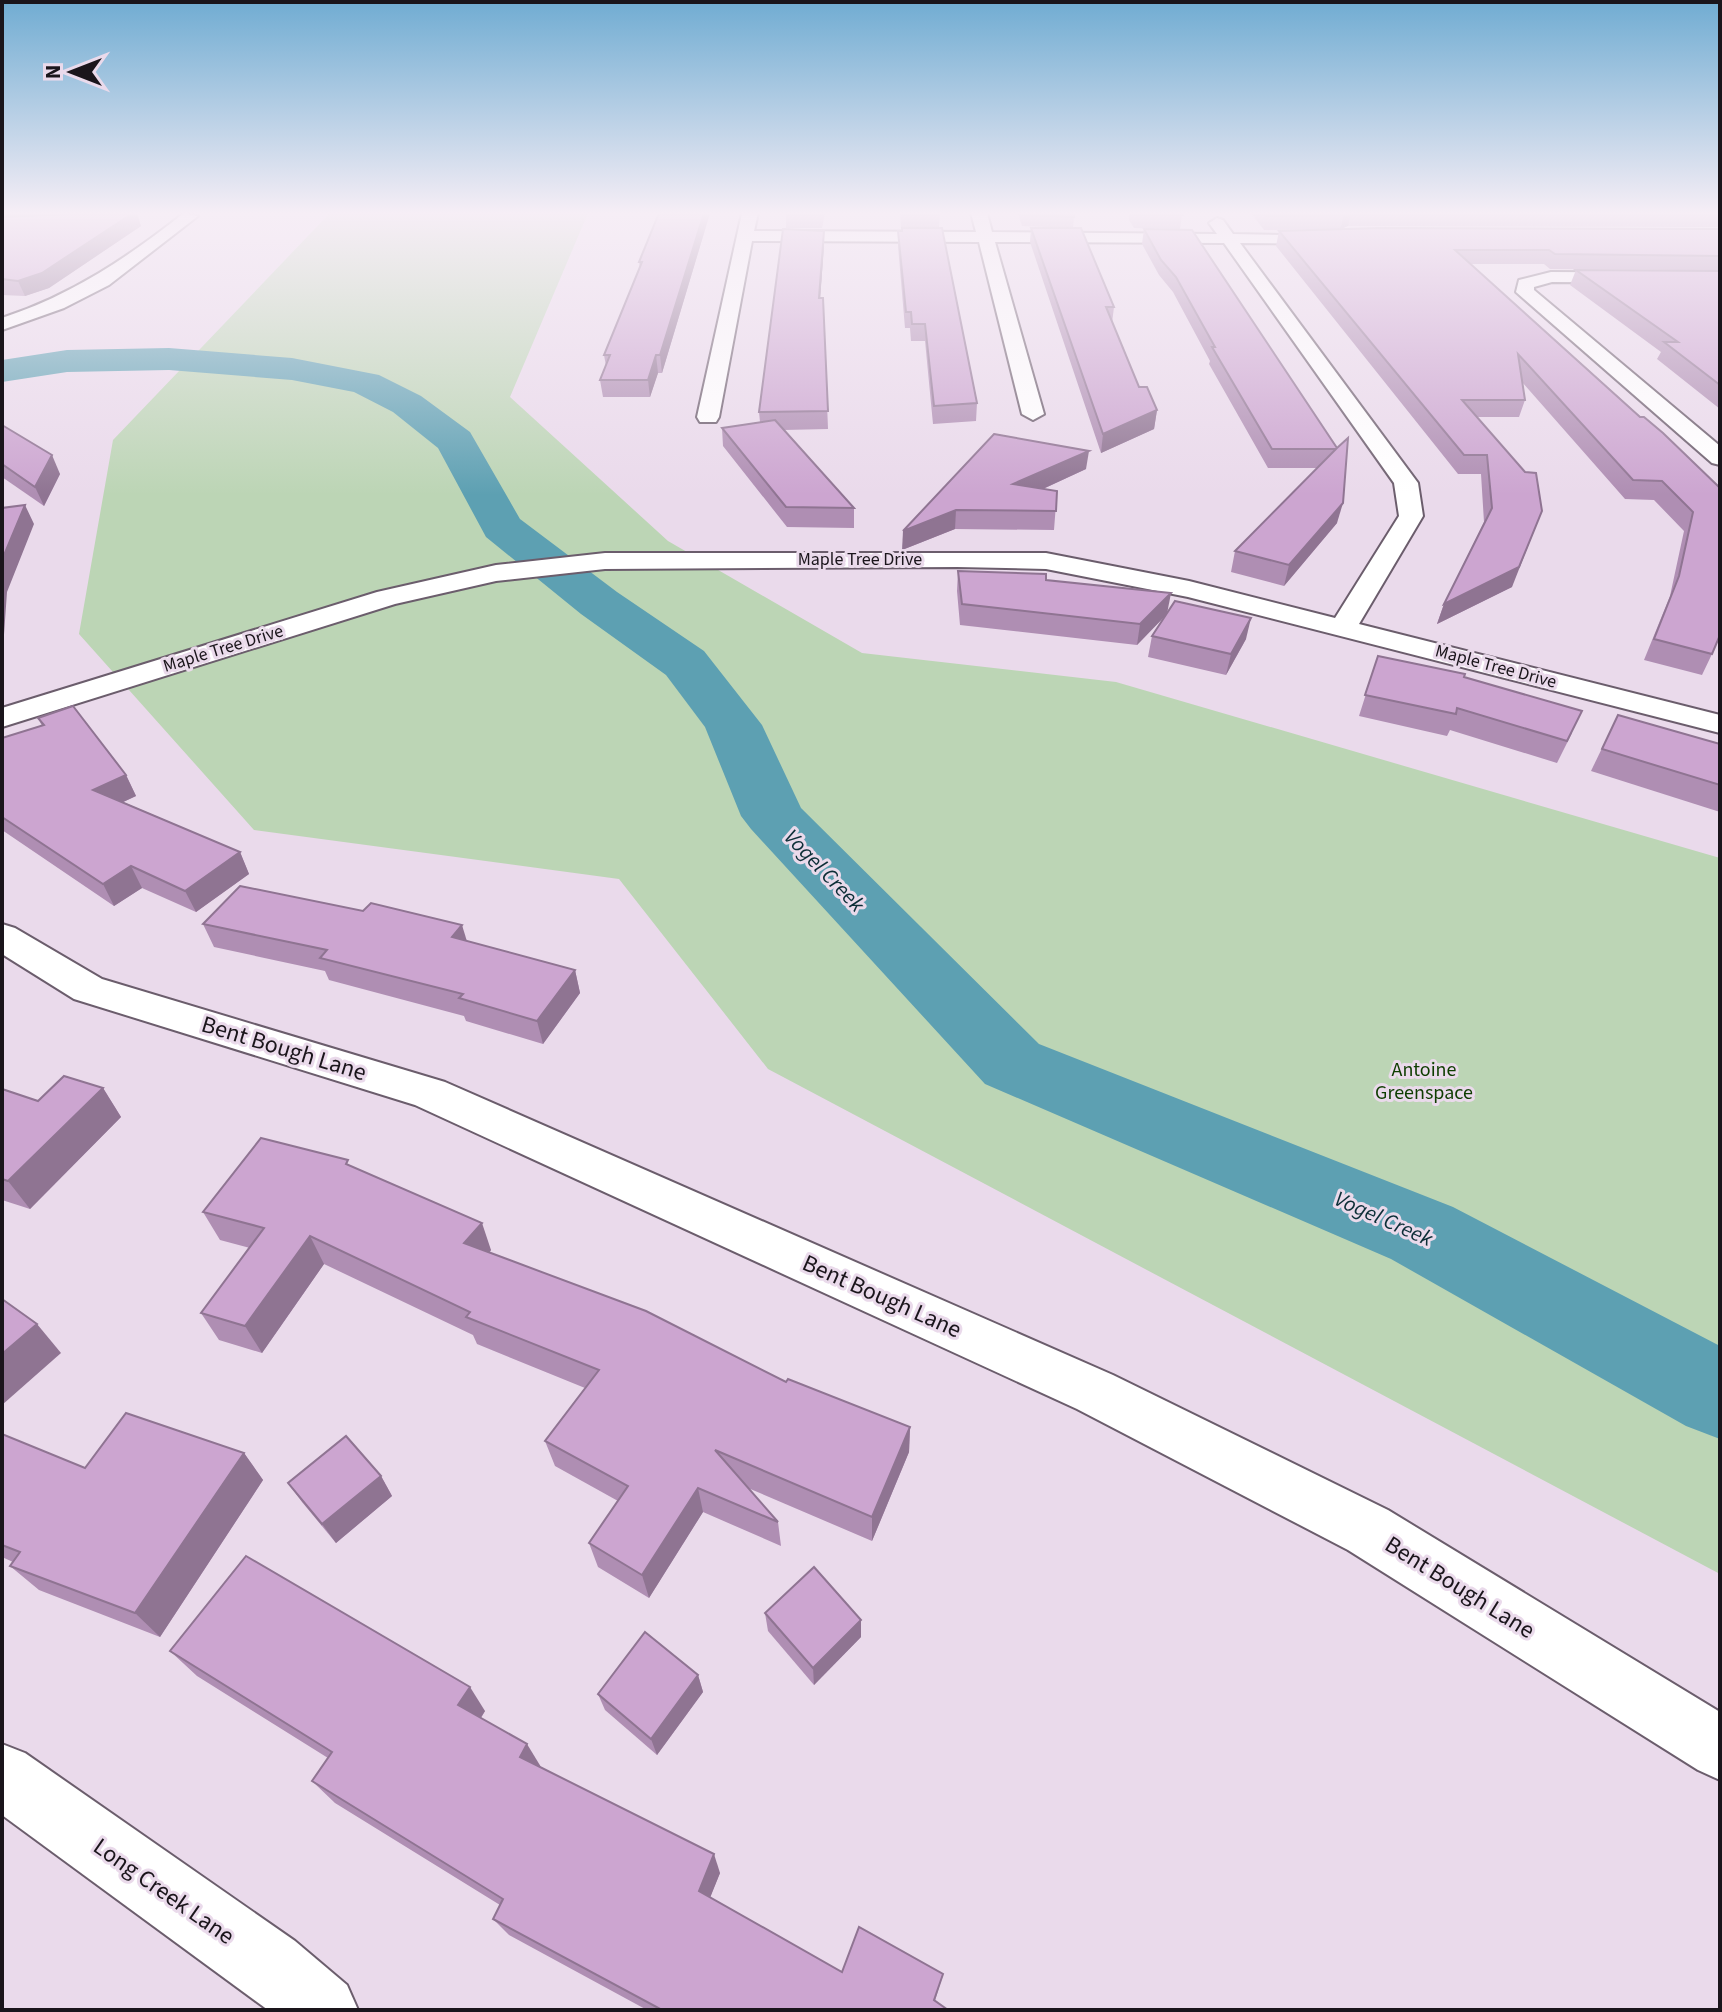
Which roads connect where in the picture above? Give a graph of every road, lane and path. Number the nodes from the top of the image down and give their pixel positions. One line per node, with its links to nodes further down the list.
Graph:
1 (48, 307): 6 (street)
2 (731, 307): 8 (street)
3 (1004, 307): 7 (street)
4 (1278, 307): 10 (street)
5 (1542, 307): 9 (street)
6 (2, 324)
7 (1033, 414)
8 (708, 417)
9 (1720, 458)
10 (1343, 627): 11 (street, Maple Tree Drive); 12 (street, Maple Tree Drive)
11 (2, 718)
12 (1720, 724)
13 (2, 937): 14 (street, Bent Bough Lane)
14 (1720, 1748)
15 (2, 1776): 16 (street, Long Creek Lane)
16 (322, 2010)

